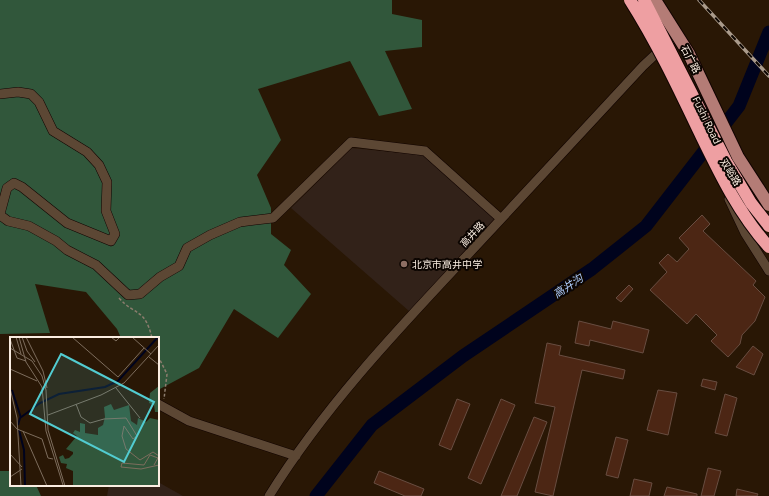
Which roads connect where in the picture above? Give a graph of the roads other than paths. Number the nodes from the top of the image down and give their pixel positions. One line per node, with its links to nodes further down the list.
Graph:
1 (630, 0): 6 (street, 双峪路); 14 (highway, Fushi Road, bridge)
2 (644, 0): 12 (highway, Fushi Road, bridge)
3 (649, 0): 5 (street, 双峪路)
4 (655, 0): 9 (main road, 石广路, bridge)
5 (674, 37): 6 (street, 高井路); 9 (street, 双峪路, bridge)
6 (657, 51): 8 (street, 双峪路, bridge); 11 (street, 高井路)
7 (0, 94): 10 (street)
8 (718, 175): 12 (street, 双峪路); 16 (street)
9 (769, 204)
10 (0, 215): 11 (street)
11 (501, 219): 18 (street, 高井路)
12 (769, 227)
13 (769, 234): 15 (street)
14 (769, 246)
15 (769, 264)
16 (769, 271)
17 (161, 405): 18 (street)
18 (296, 456): 19 (street, 高井路)
19 (269, 496)

